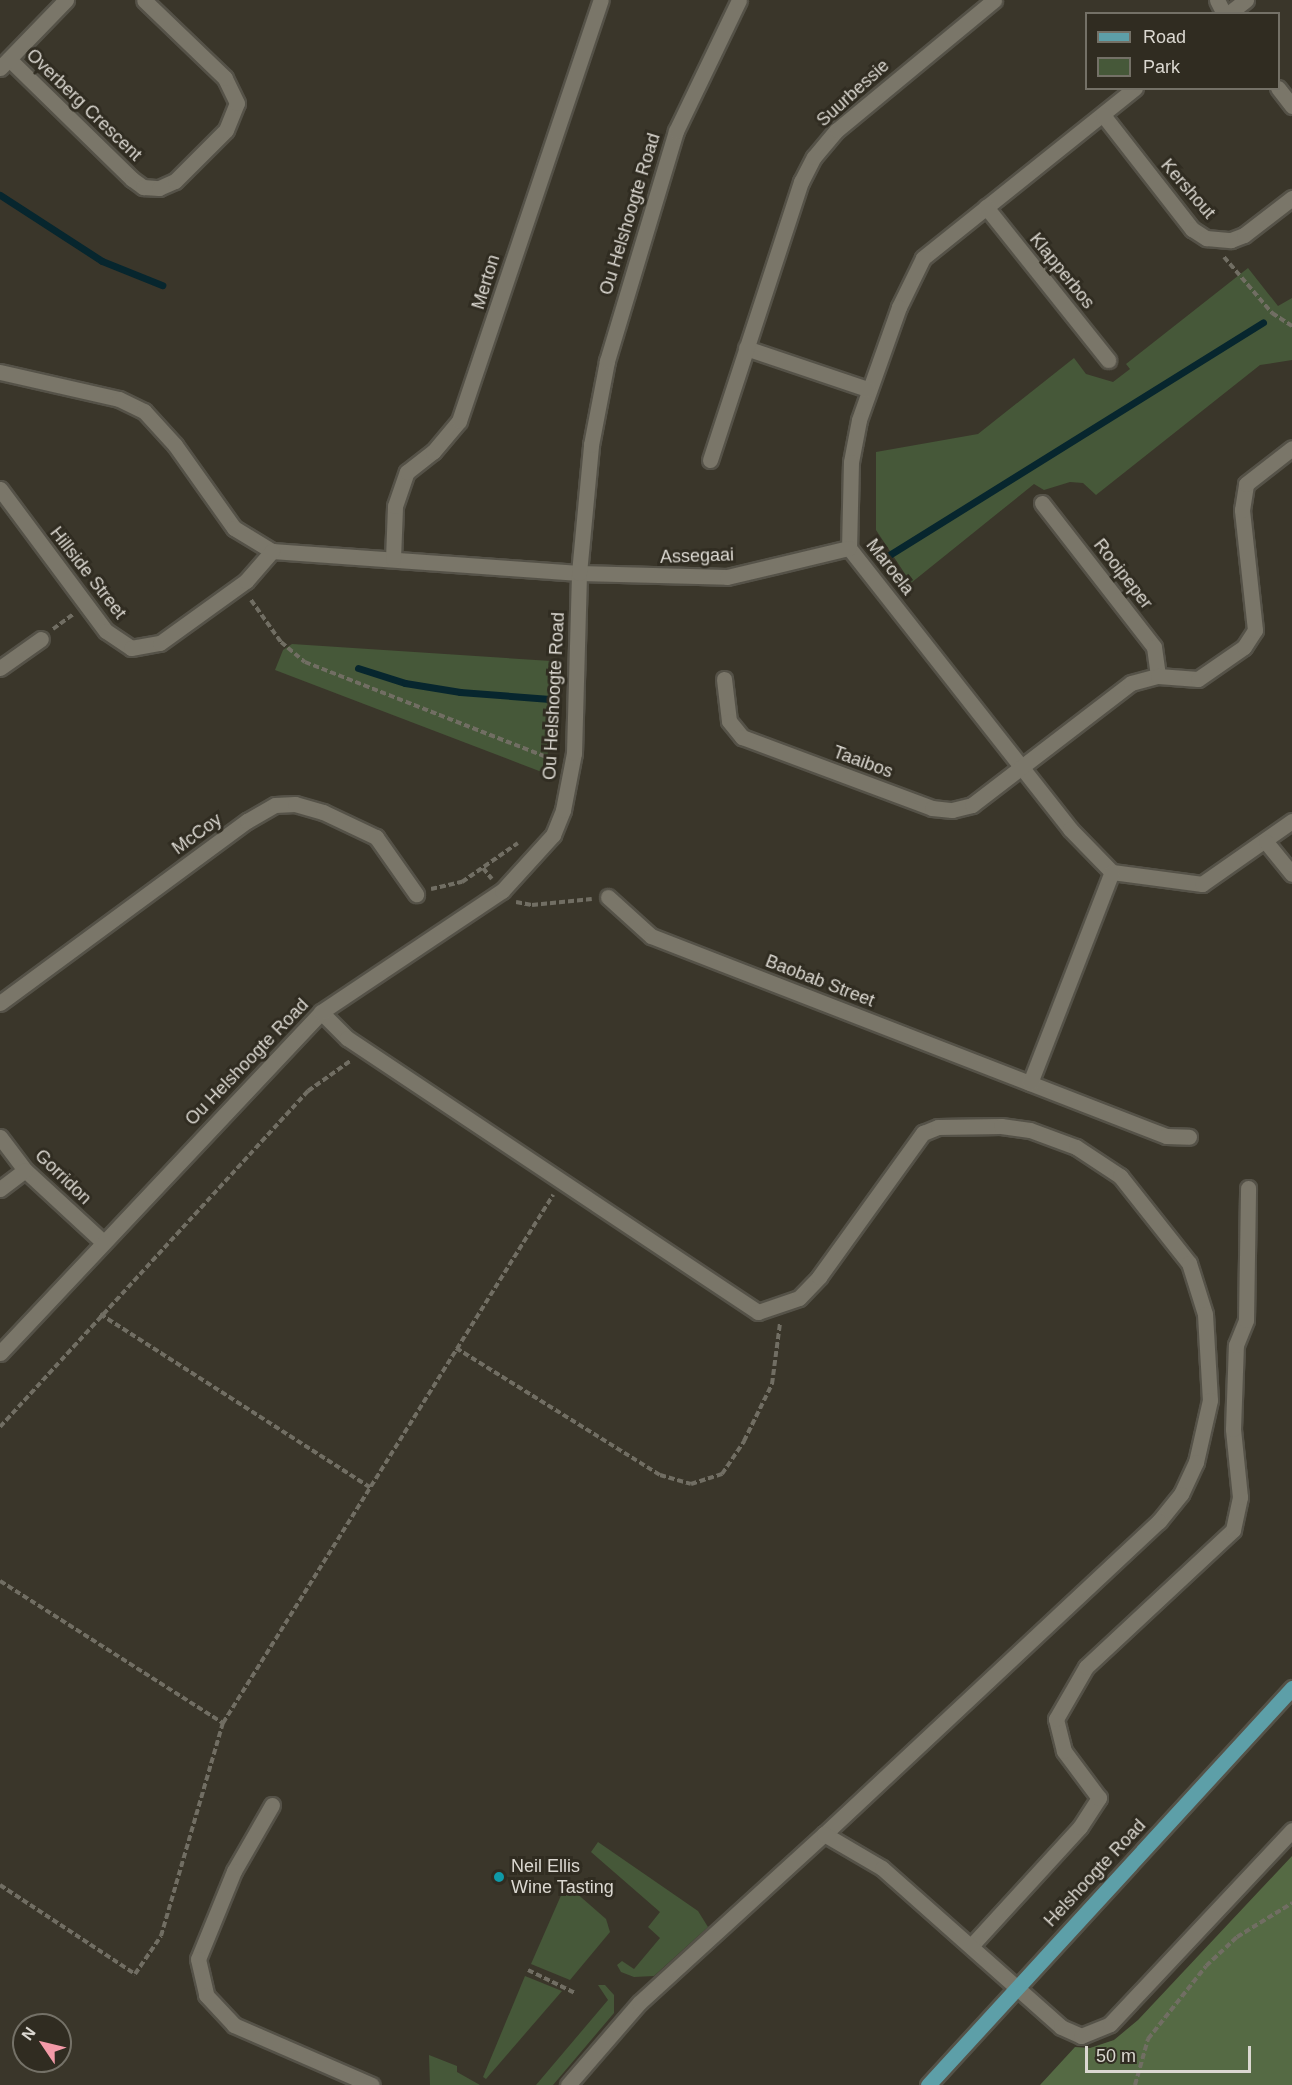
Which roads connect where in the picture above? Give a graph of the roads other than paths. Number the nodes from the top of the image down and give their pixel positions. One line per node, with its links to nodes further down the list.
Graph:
1 (66, 0): 8 (street)
2 (144, 0): 8 (street, Overberg Crescent)
3 (601, 0): 25 (street, Merton)
4 (738, 0): 26 (street, Ou Helshoogte Road)
5 (994, 0): 15 (street, Suurbessie)
6 (1246, 0): 7 (street)
7 (1229, 12)
8 (5, 63)
9 (1133, 90): 12 (street, Maroela)
10 (1280, 90): 11 (street)
11 (1292, 106)
12 (1103, 115): 13 (street, Kershout); 14 (street, Maroela)
13 (1292, 198)
14 (986, 207): 16 (street, Klapperbos); 18 (street, Maroela)
15 (746, 348): 18 (street); 20 (street, Suurbessie)
16 (1107, 360)
17 (0, 372): 24 (street)
18 (867, 389): 23 (street, Maroela)
19 (1292, 448): 29 (street)
20 (710, 460)
21 (0, 489): 24 (street, Hillside Street)
22 (1042, 503): 29 (street, Rooipeper)
23 (849, 548): 26 (street, Assegaai); 31 (street, Maroela)
24 (272, 551): 25 (street)
25 (393, 559): 26 (street)
26 (579, 573): 39 (street, Ou Helshoogte Road)
27 (41, 639): 28 (street)
28 (0, 668)
29 (1158, 676): 31 (street, Taaibos)
30 (724, 679): 31 (street, Taaibos)
31 (1023, 767): 34 (street, Maroela)
32 (1292, 821): 33 (street)
33 (1266, 842): 34 (street); 35 (street)
34 (1112, 872): 40 (street)
35 (1292, 874)
36 (416, 894): 38 (street, McCoy)
37 (608, 897): 40 (street, Baobab Street)
38 (0, 1003)
39 (321, 1012): 46 (street, Ou Helshoogte Road); 51 (street)
40 (1030, 1083): 42 (street, Baobab Street)
41 (0, 1137): 43 (street, Gorridon)
42 (1189, 1137)
43 (25, 1170): 45 (street); 46 (street, Gorridon)
44 (1248, 1188): 52 (street)
45 (0, 1189)
46 (104, 1242): 47 (street, Ou Helshoogte Road)
47 (0, 1353)
48 (1292, 1688): 53 (main road, Helshoogte Road)
49 (272, 1805): 54 (street)
50 (1292, 1830): 53 (street)
51 (824, 1834): 52 (street); 55 (street)
52 (971, 1946): 53 (street)
53 (1017, 1987): 56 (main road, Helshoogte Road)
54 (372, 2085)
55 (568, 2085)
56 (928, 2085)

